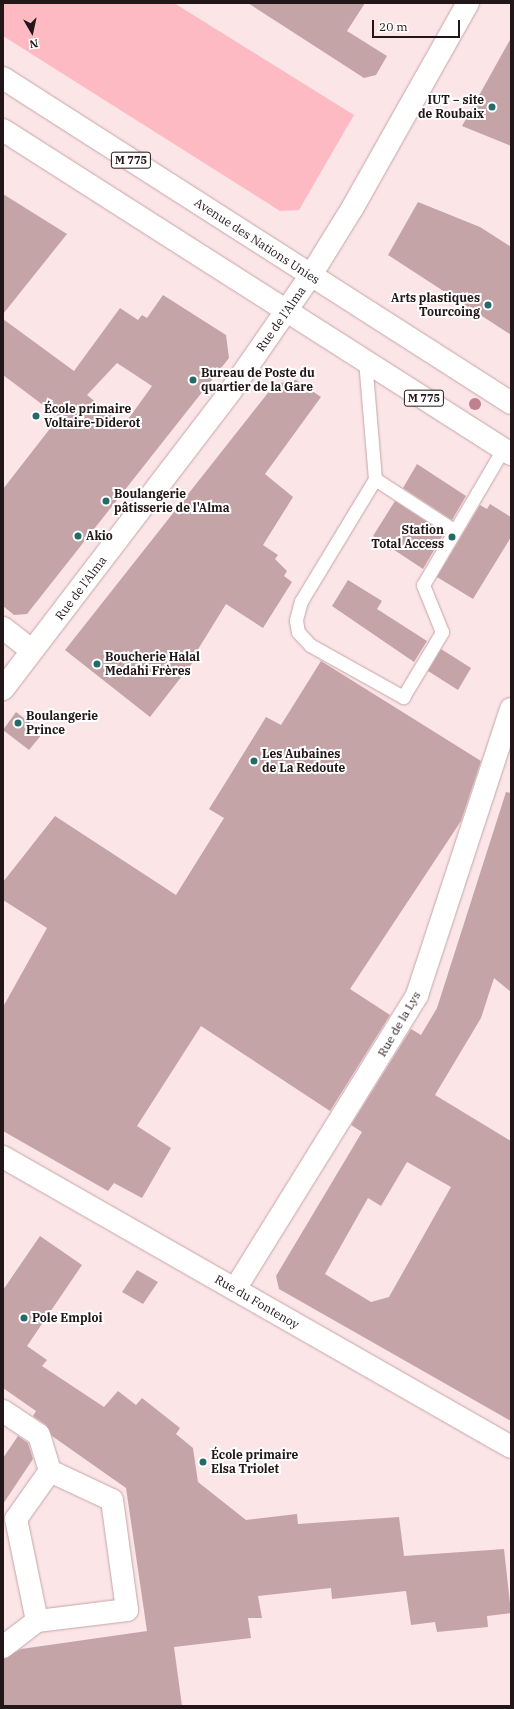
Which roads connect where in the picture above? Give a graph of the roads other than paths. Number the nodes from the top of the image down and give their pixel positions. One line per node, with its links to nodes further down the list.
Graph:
1 (468, 3): 4 (street, Rue de l'Alma)
2 (3, 78): 4 (street, Avenue des Nations Unies / M 775)
3 (3, 130): 5 (street, M 775)
4 (311, 275): 5 (street, Rue de l'Alma); 7 (street, Avenue des Nations Unies / M 775)
5 (287, 311): 6 (street, M 775); 12 (street, Rue de l'Alma)
6 (365, 360): 8 (street, M 775); 9 (lane)
7 (511, 403)
8 (507, 452): 10 (lane)
9 (375, 479): 10 (lane); 10 (lane)
10 (455, 531)
11 (3, 628): 12 (street)
12 (32, 651): 13 (street, Rue de l'Alma)
13 (3, 689)
14 (511, 709): 16 (street, Rue de la Lys)
15 (3, 1157): 16 (street, Rue du Fontenoy)
16 (235, 1289): 18 (street, Rue du Fontenoy)
17 (3, 1411): 19 (street)
18 (511, 1447)
19 (50, 1471): 20 (street); 20 (street)
20 (37, 1620): 21 (street)
21 (3, 1647)

